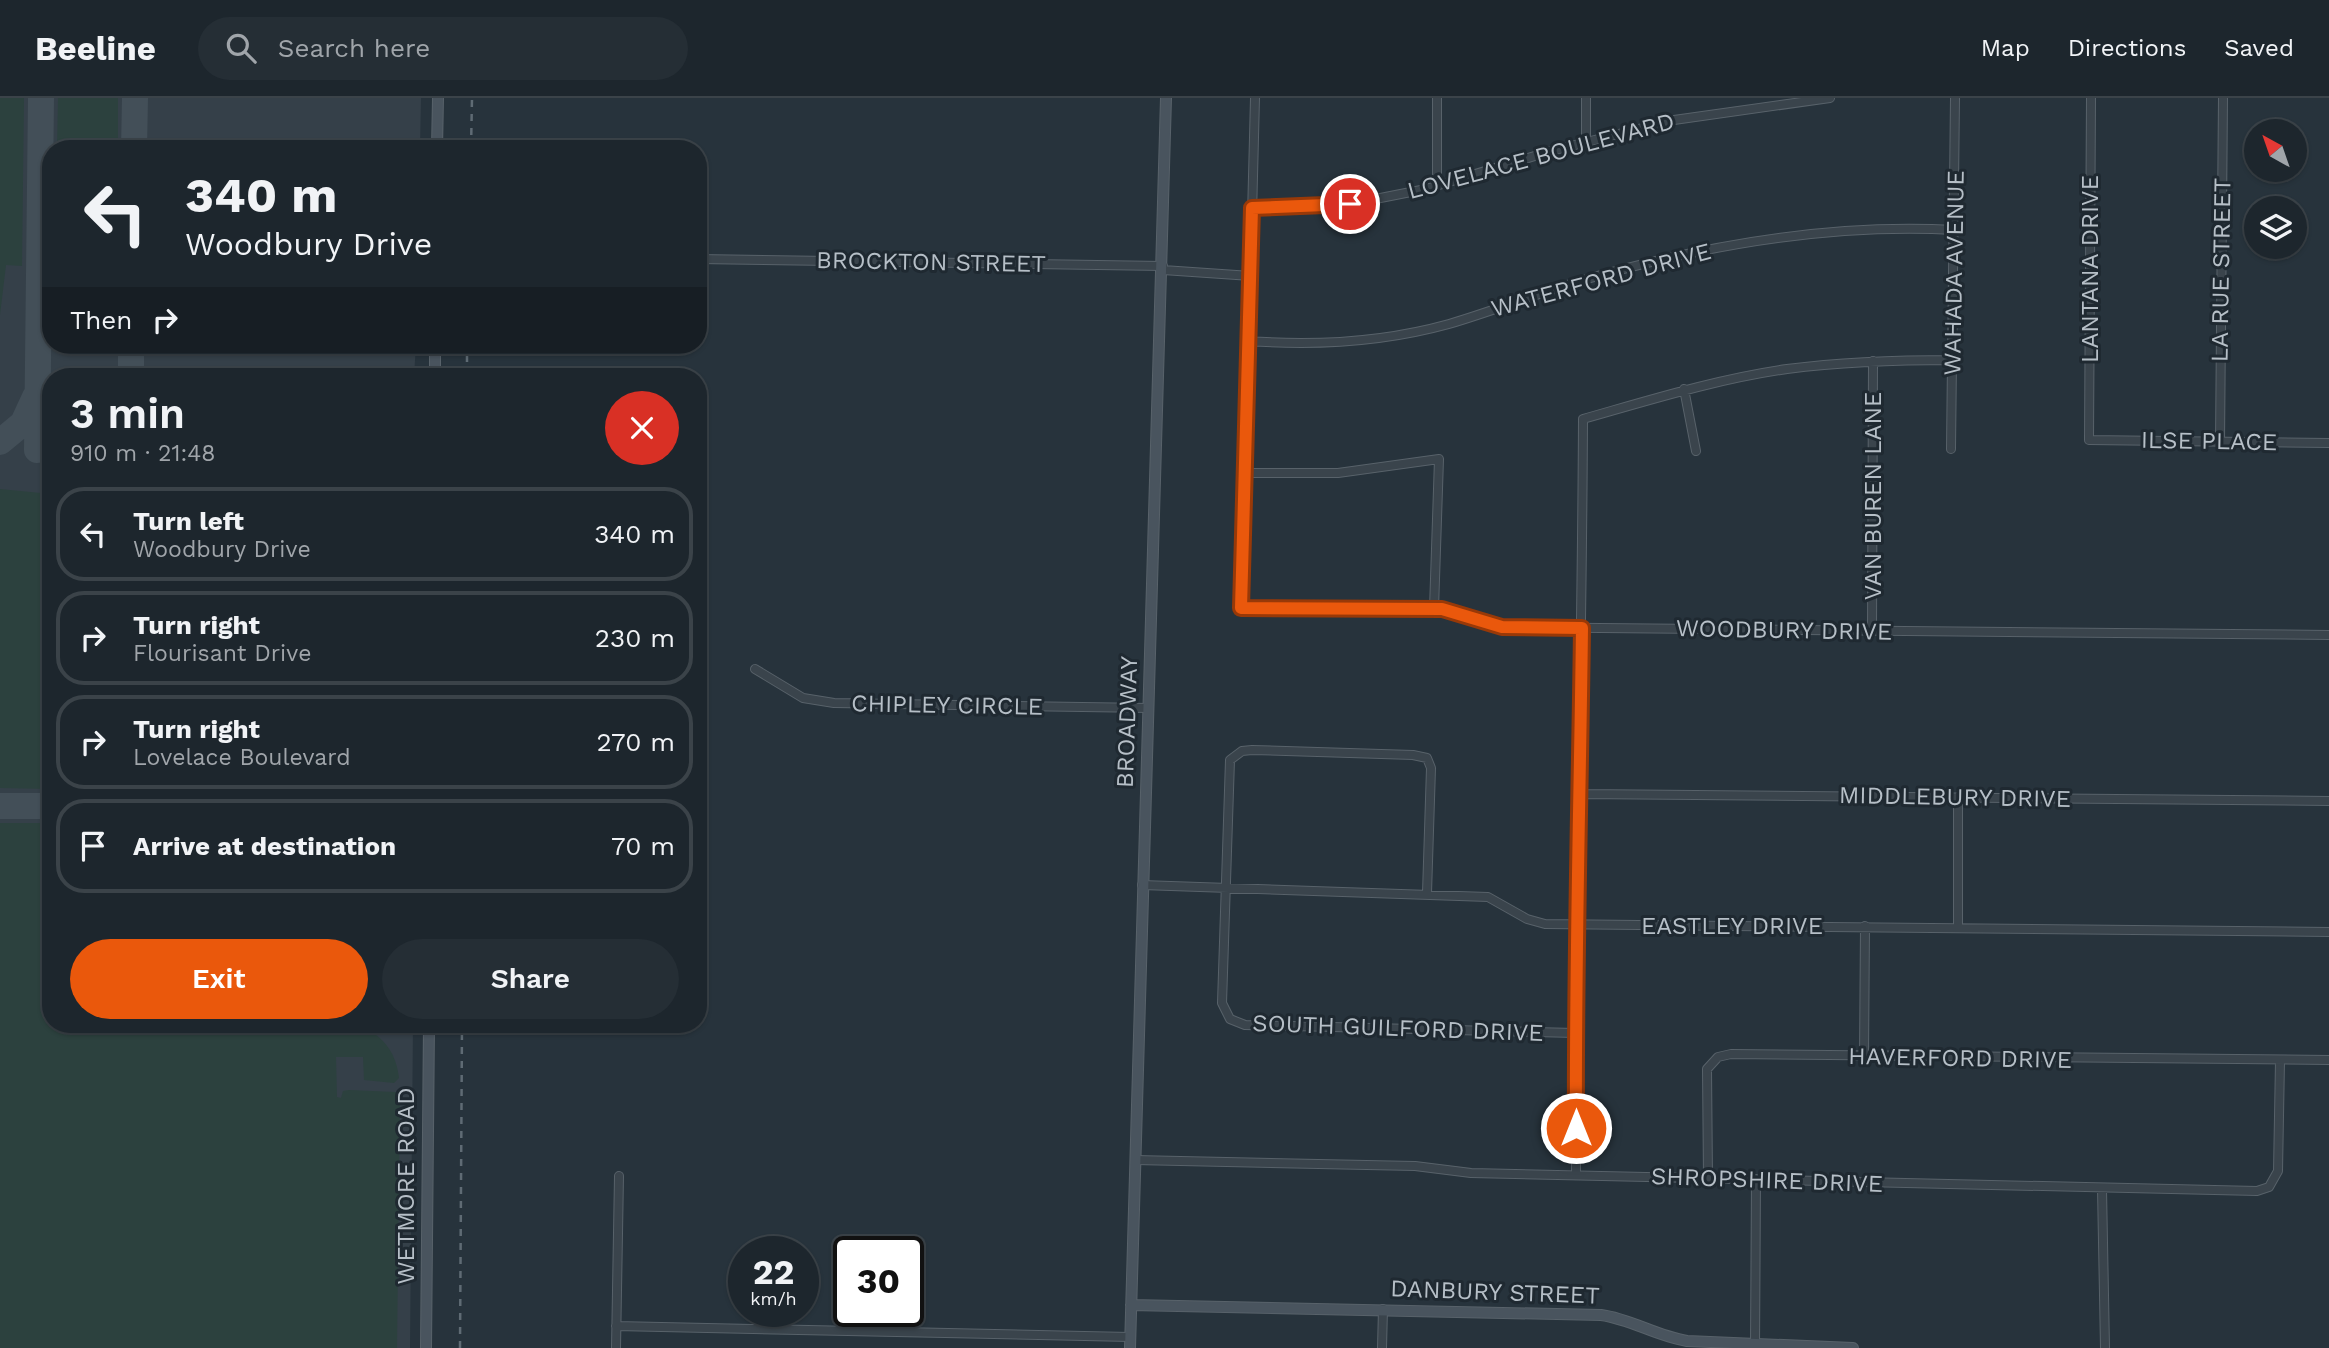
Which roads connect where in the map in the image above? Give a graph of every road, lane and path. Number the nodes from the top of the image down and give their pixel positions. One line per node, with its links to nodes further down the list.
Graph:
1 (438, 98): 10 (main road)
2 (1166, 98): 16 (main road, BROADWAY)
3 (1255, 98): 13 (street)
4 (1437, 98): 12 (street)
5 (1586, 98): 11 (street)
6 (1830, 98): 11 (street, LOVELACE BOULEVARD)
7 (1955, 98): 14 (street, WAHADA AVENUE)
8 (2091, 98): 22 (street, LANTANA DRIVE)
9 (2223, 98): 23 (street, LA RUE STREET)
10 (437, 140)
11 (1586, 142): 12 (street, LOVELACE BOULEVARD)
12 (1437, 185): 13 (street, LOVELACE BOULEVARD)
13 (1252, 208): 17 (street)
14 (1955, 230): 18 (street, WATERFORD DRIVE); 19 (street, WAHADA AVENUE)
15 (707, 259): 16 (street, BROCKTON STREET)
16 (1163, 268): 17 (street, BROCKTON STREET); 33 (main road, BROADWAY)
17 (1251, 276): 18 (street)
18 (1249, 341): 27 (street)
19 (1953, 360): 20 (street); 25 (street, WAHADA AVENUE)
20 (1873, 361): 21 (street); 30 (street, VAN BUREN LANE)
21 (1684, 389): 26 (street); 29 (street)
22 (2089, 440): 23 (street, ILSE PLACE)
23 (2220, 442): 24 (street, ILSE PLACE)
24 (2329, 443)
25 (1951, 449)
26 (1696, 451)
27 (1245, 473): 28 (street, WOODBURY DRIVE); 28 (street)
28 (1434, 609): 29 (street, WOODBURY DRIVE)
29 (1582, 628): 30 (street, WOODBURY DRIVE); 34 (street)
30 (1872, 631): 31 (street, WOODBURY DRIVE)
31 (2329, 635)
32 (755, 669): 33 (street, CHIPLEY CIRCLE)
33 (1149, 708): 37 (main road, BROADWAY)
34 (1581, 794): 35 (street, MIDDLEBURY DRIVE); 40 (street)
35 (1958, 797): 36 (street, MIDDLEBURY DRIVE); 42 (street)
36 (2329, 801)
37 (1142, 885): 38 (street, EASTLEY DRIVE); 49 (main road, BROADWAY)
38 (1227, 887): 39 (street, EASTLEY DRIVE); 39 (street); 45 (street, SOUTH GUILFORD DRIVE)
39 (1427, 893): 40 (street, EASTLEY DRIVE)
40 (1574, 925): 41 (street, EASTLEY DRIVE); 45 (street)
41 (1865, 926): 42 (street, EASTLEY DRIVE); 46 (street)
42 (1958, 927): 43 (street, EASTLEY DRIVE)
43 (2329, 932)
44 (429, 1033): 60 (main road, WETMORE ROAD)
45 (1575, 1033): 50 (street)
46 (1864, 1057): 47 (street, HAVERFORD DRIVE); 52 (street, HAVERFORD DRIVE)
47 (2280, 1060): 48 (street, HAVERFORD DRIVE); 54 (street, SHROPSHIRE DRIVE)
48 (2329, 1060)
49 (1135, 1160): 50 (street, SHROPSHIRE DRIVE); 55 (main road, BROADWAY)
50 (1576, 1174): 52 (street, SHROPSHIRE DRIVE)
51 (620, 1176): 57 (street)
52 (1708, 1178): 53 (street, SHROPSHIRE DRIVE)
53 (1756, 1179): 54 (street, SHROPSHIRE DRIVE); 59 (street)
54 (2102, 1189): 64 (street)
55 (1131, 1305): 56 (main road, DANBURY STREET); 58 (main road, BROADWAY)
56 (1383, 1309): 59 (main road, DANBURY STREET); 62 (street)
57 (616, 1326): 58 (street); 61 (street)
58 (1130, 1343)
59 (1755, 1347): 63 (main road, DANBURY STREET)
60 (426, 1348)
61 (616, 1348)
62 (1382, 1348)
63 (1853, 1348)
64 (2105, 1348)

